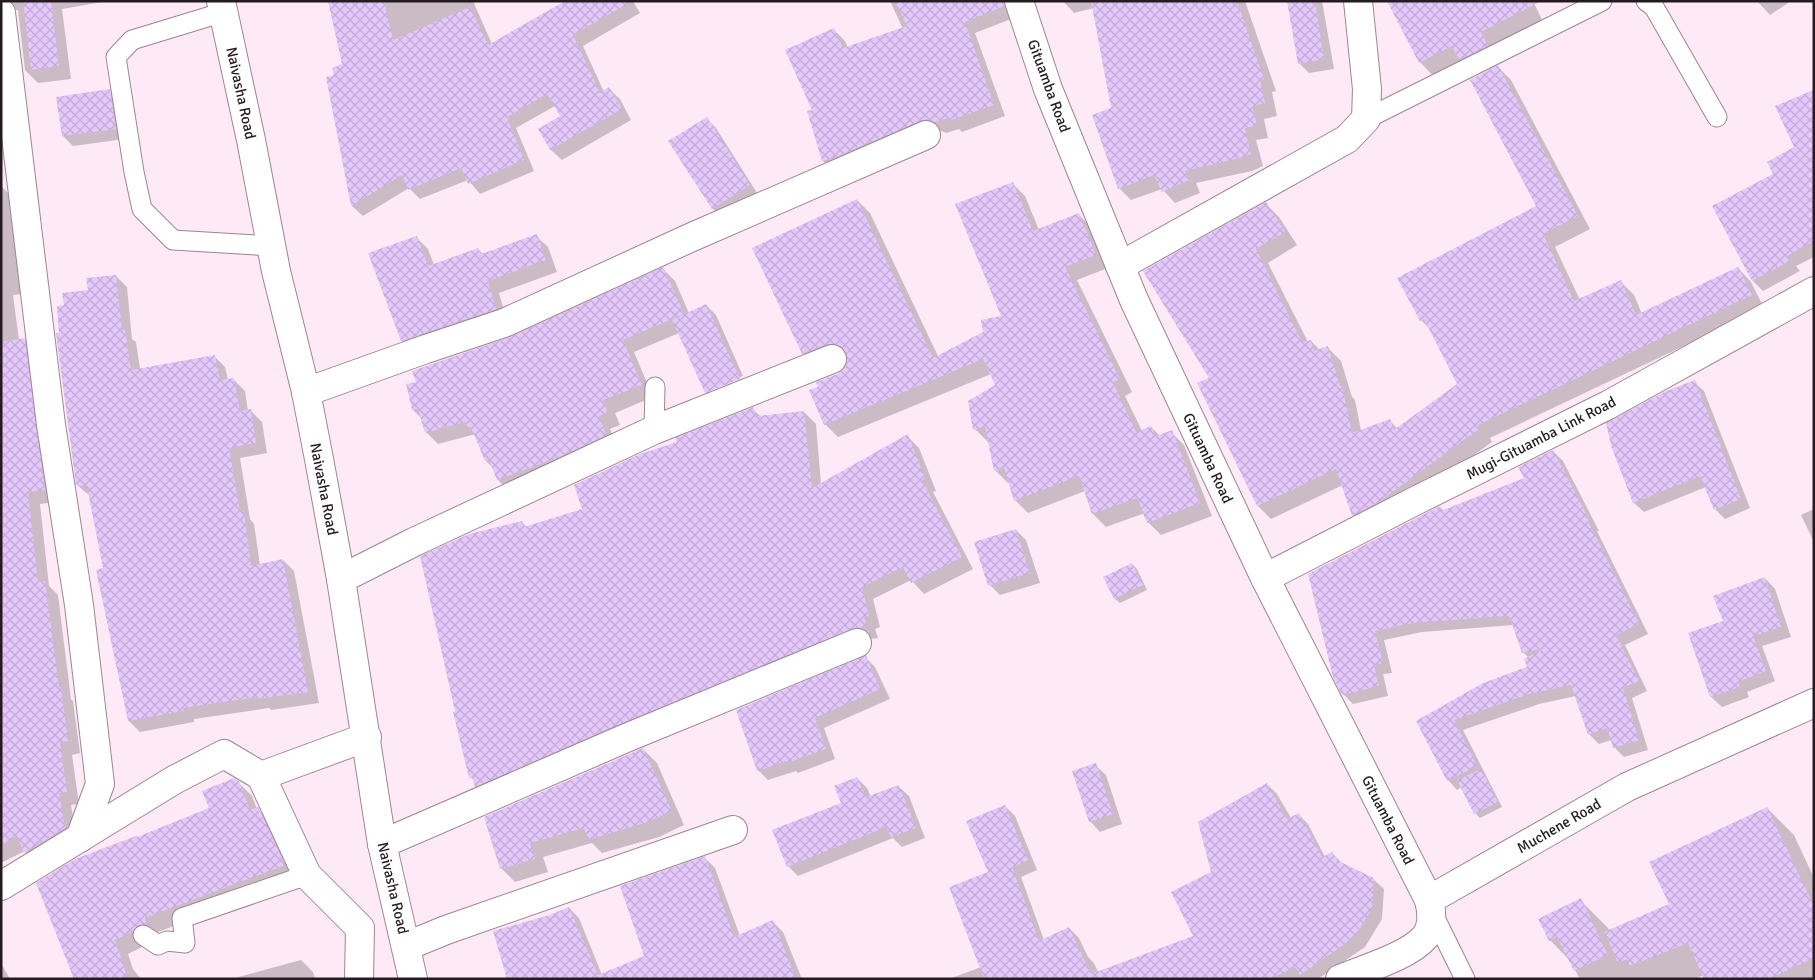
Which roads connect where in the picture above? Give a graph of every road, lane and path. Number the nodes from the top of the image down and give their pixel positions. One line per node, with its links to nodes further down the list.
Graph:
1 (1019, 1): 11 (street, Gituamba Road)
2 (1358, 1): 8 (street)
3 (1602, 1): 8 (lane)
4 (1646, 1): 7 (lane)
5 (222, 6): 10 (street, Naivasha Road); 10 (lane)
6 (1, 12): 24 (street)
7 (1717, 117)
8 (1366, 119): 11 (street)
9 (926, 135): 15 (street)
10 (271, 246): 15 (street, Naivasha Road)
11 (1120, 266): 17 (street, Gituamba Road)
12 (1814, 291): 17 (street, Mugi-Gituamba Link Road)
13 (832, 359): 16 (street)
14 (655, 387): 16 (lane)
15 (306, 392): 18 (street, Naivasha Road)
16 (654, 430): 18 (street)
17 (1266, 578): 28 (street, Gituamba Road)
18 (341, 579): 21 (street, Naivasha Road)
19 (858, 643): 25 (street)
20 (1814, 703): 28 (street, Muchene Road)
21 (367, 737): 22 (street); 25 (street, Naivasha Road)
22 (261, 776): 24 (street); 26 (street)
23 (733, 830): 30 (street)
24 (80, 838): 27 (street)
25 (382, 844): 30 (street, Naivasha Road)
26 (307, 875): 29 (lane); 31 (street)
27 (1, 886)
28 (1431, 907): 33 (street); 34 (lane)
29 (143, 935)
30 (407, 946): 32 (street, Naivasha Road)
31 (359, 979)
32 (414, 979)
33 (1340, 979)
34 (1465, 979)

